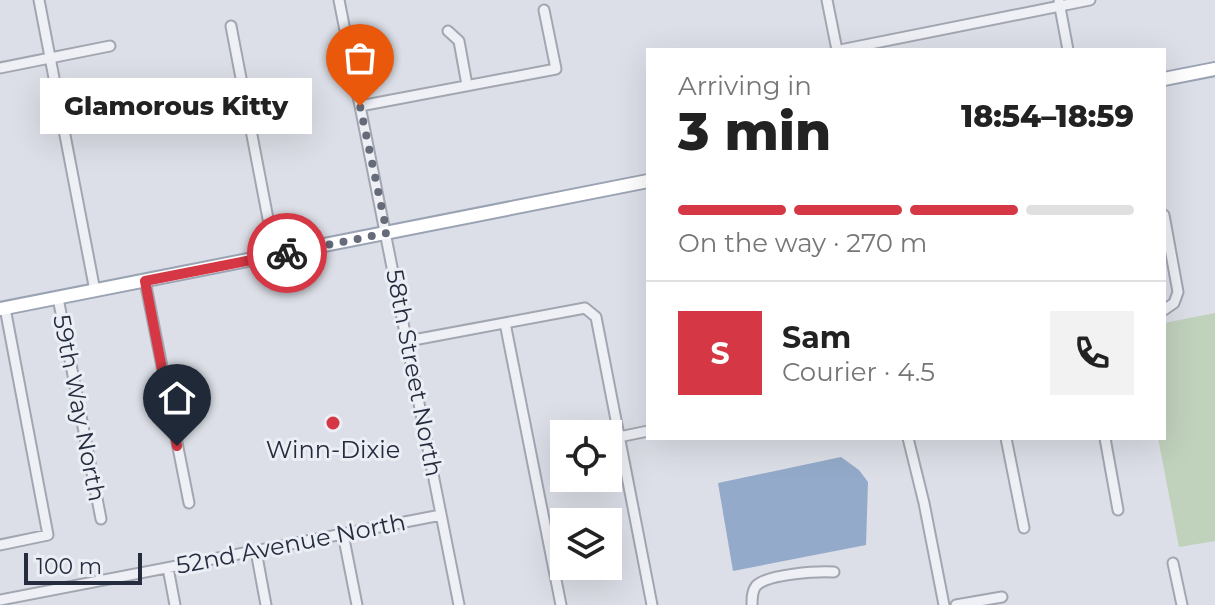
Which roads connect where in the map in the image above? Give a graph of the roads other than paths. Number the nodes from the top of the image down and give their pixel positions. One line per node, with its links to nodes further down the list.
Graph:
1 (39, 0): 13 (street)
2 (339, 0): 18 (street, 58th Street North)
3 (827, 0): 10 (street)
4 (1090, 0): 5 (street)
5 (1059, 3): 11 (street); 12 (street)
6 (544, 10): 17 (street)
7 (231, 26): 22 (street)
8 (448, 31): 17 (street)
9 (110, 46): 13 (street)
10 (838, 48)
11 (847, 48)
12 (1068, 48)
13 (50, 58): 14 (street); 24 (street)
14 (0, 68)
15 (1215, 69): 16 (main road)
16 (1166, 79)
17 (467, 85): 18 (street)
18 (360, 106): 21 (street, 58th Street North)
19 (646, 181): 21 (main road)
20 (1166, 226): 27 (street)
21 (387, 233): 22 (main road); 29 (street, 58th Street North)
22 (275, 255): 23 (main road)
23 (145, 281): 24 (main road); 37 (street)
24 (95, 291): 25 (main road)
25 (58, 298): 26 (main road); 40 (street, 59th Way North)
26 (3, 309): 43 (street)
27 (1166, 309)
28 (505, 323): 29 (street); 30 (street); 54 (street)
29 (408, 341): 39 (street, 58th Street North)
30 (616, 420)
31 (646, 431): 32 (street)
32 (622, 436)
33 (908, 440): 57 (street)
34 (1006, 440): 41 (street)
35 (1105, 440): 38 (street)
36 (622, 452): 55 (street)
37 (189, 503)
38 (1118, 510)
39 (441, 515): 42 (street, 52nd Avenue North); 53 (street, 58th Street North)
40 (101, 519)
41 (1024, 528)
42 (343, 534): 44 (street, 52nd Avenue North); 52 (street)
43 (0, 545)
44 (256, 551): 46 (street, 52nd Avenue North); 51 (street)
45 (1173, 563): 59 (street)
46 (168, 568): 49 (street, 52nd Avenue North); 50 (street)
47 (834, 572): 56 (street)
48 (1002, 597): 58 (street)
49 (0, 600)
50 (175, 605)
51 (266, 605)
52 (357, 605)
53 (459, 605)
54 (561, 605)
55 (652, 605)
56 (752, 605)
57 (944, 605)
58 (956, 605)
59 (1182, 605)

